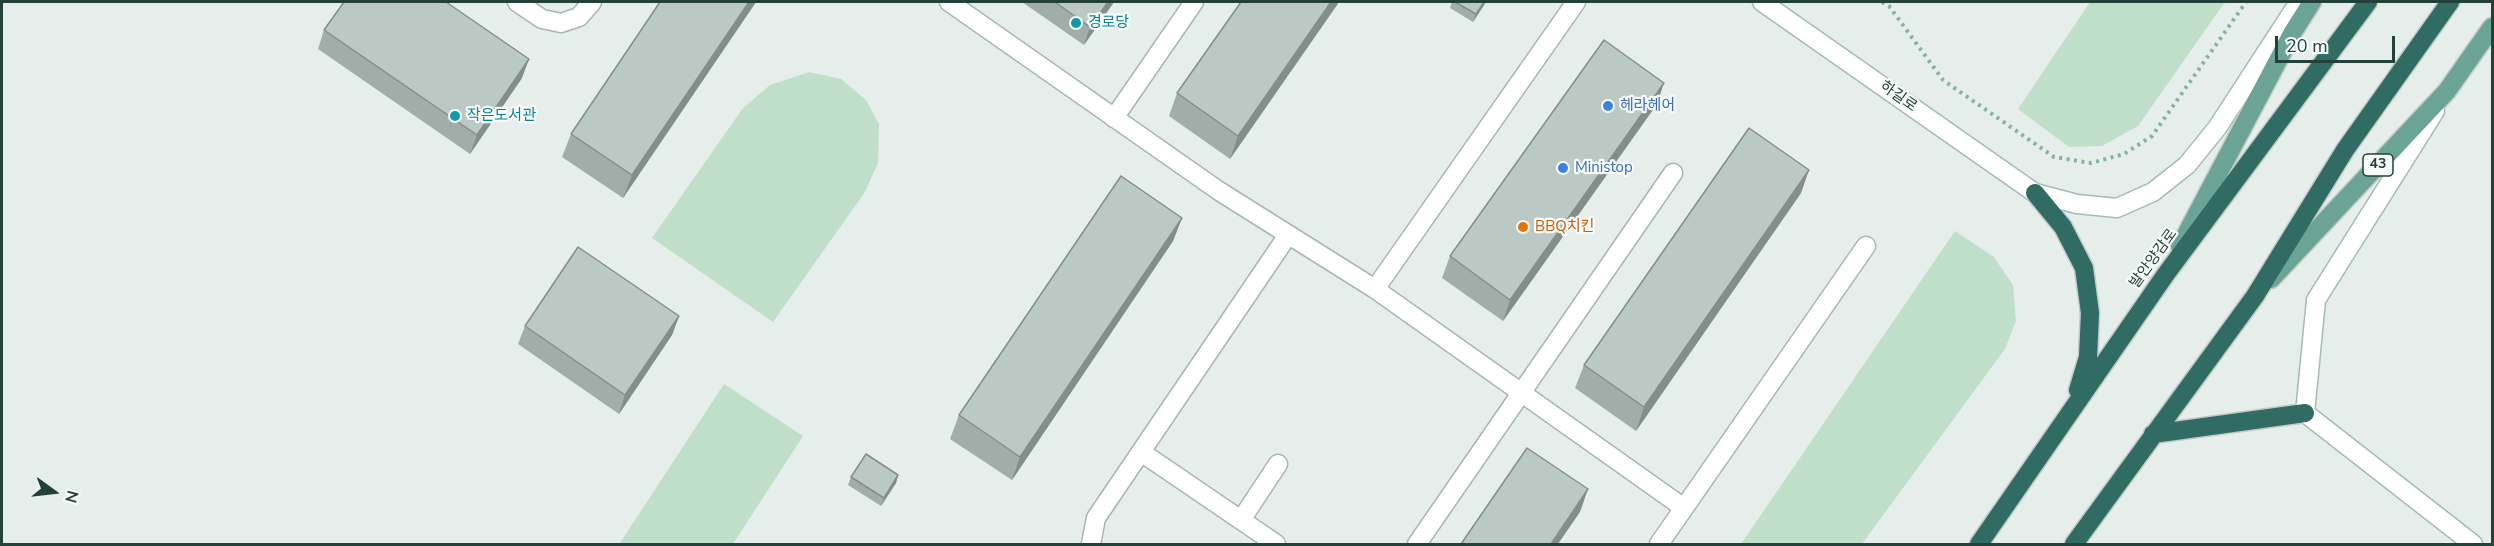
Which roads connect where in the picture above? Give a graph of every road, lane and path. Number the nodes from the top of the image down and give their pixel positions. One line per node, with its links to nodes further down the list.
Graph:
1 (517, 2): 2 (street)
2 (592, 2)
3 (949, 2): 15 (street)
4 (1194, 2): 15 (street)
5 (1575, 2): 21 (street)
6 (1762, 2): 17 (street, 하길로)
7 (1882, 2): 8 (path)
8 (2246, 2)
9 (2299, 2): 17 (street)
10 (2312, 2): 20 (main road)
11 (2368, 2): 20 (highway, 발안양감로)
12 (2450, 2): 22 (highway)
13 (2493, 27): 14 (main road, 43)
14 (2447, 91): 22 (main road, 43); 25 (street)
15 (1114, 118): 18 (street)
16 (1673, 173): 23 (street)
17 (2035, 193): 24 (highway)
18 (1288, 235): 21 (street); 27 (street)
19 (1866, 246): 29 (street)
20 (2166, 274): 24 (highway, 발안양감로)
21 (1375, 289): 23 (street)
22 (2255, 296): 26 (highway, 43)
23 (1522, 393): 29 (street); 33 (street)
24 (2074, 404): 35 (highway, 발안양감로)
25 (2305, 413): 26 (highway); 37 (street)
26 (2153, 434): 36 (highway, 43)
27 (1141, 452): 30 (street); 31 (street)
28 (1278, 464): 30 (street)
29 (1684, 508): 34 (street)
30 (1241, 520): 32 (street)
31 (1091, 544)
32 (1276, 544)
33 (1417, 544)
34 (1659, 544)
35 (1979, 544)
36 (2074, 544)
37 (2473, 544)

